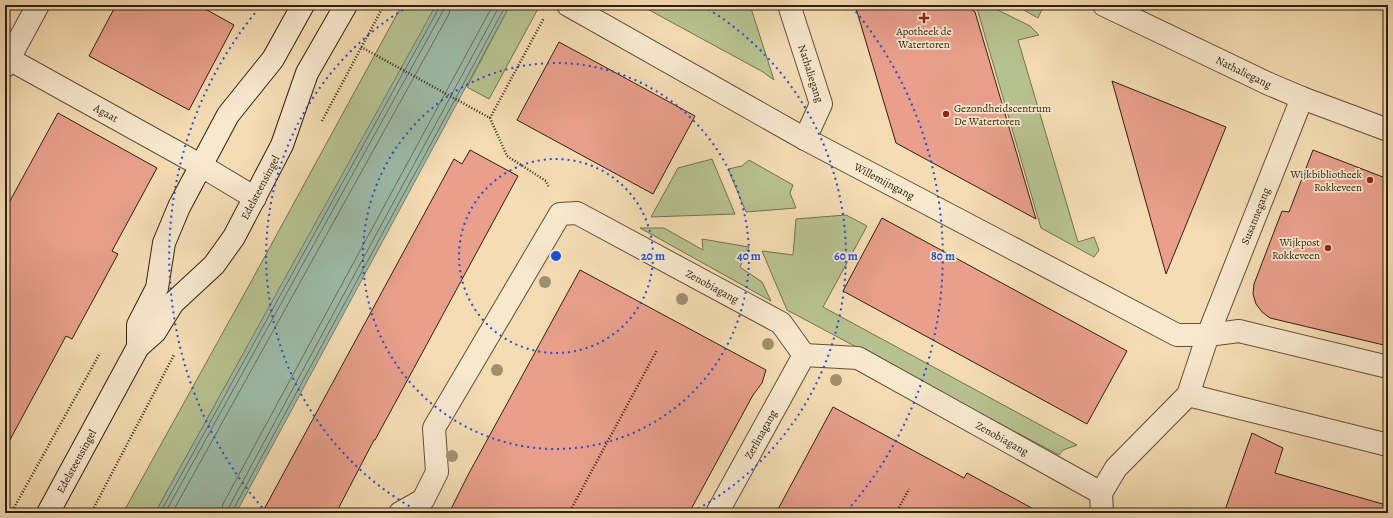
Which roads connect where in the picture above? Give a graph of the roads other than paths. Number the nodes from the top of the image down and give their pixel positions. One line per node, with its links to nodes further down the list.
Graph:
1 (38, 5): 7 (street, Agaat)
2 (303, 5): 11 (street, Edelsteensingel)
3 (346, 5): 12 (street, Edelsteensingel)
4 (568, 5): 10 (street, Willemijngang)
5 (789, 5): 10 (street, Nathaliegang)
6 (1104, 5): 8 (street, Nathaliegang)
7 (7, 63): 11 (street, Agaat)
8 (1302, 98): 9 (street, Nathaliegang); 13 (street, Susannegang)
9 (1388, 130)
10 (805, 139): 13 (street, Willemijngang)
11 (200, 166): 12 (street, Agaat); 14 (street, Edelsteensingel)
12 (255, 198): 14 (street, Edelsteensingel)
13 (1208, 335): 16 (street); 17 (street, Susannegang)
14 (138, 347): 20 (street, Edelsteensingel)
15 (804, 355): 19 (street, Zenobiagang); 21 (street, Zenobiagang); 22 (street, Zerlinagang)
16 (1388, 367)
17 (1188, 395): 18 (street); 19 (street, Susannegang)
18 (1388, 445)
19 (1102, 503)
20 (48, 513)
21 (400, 513)
22 (717, 513)

